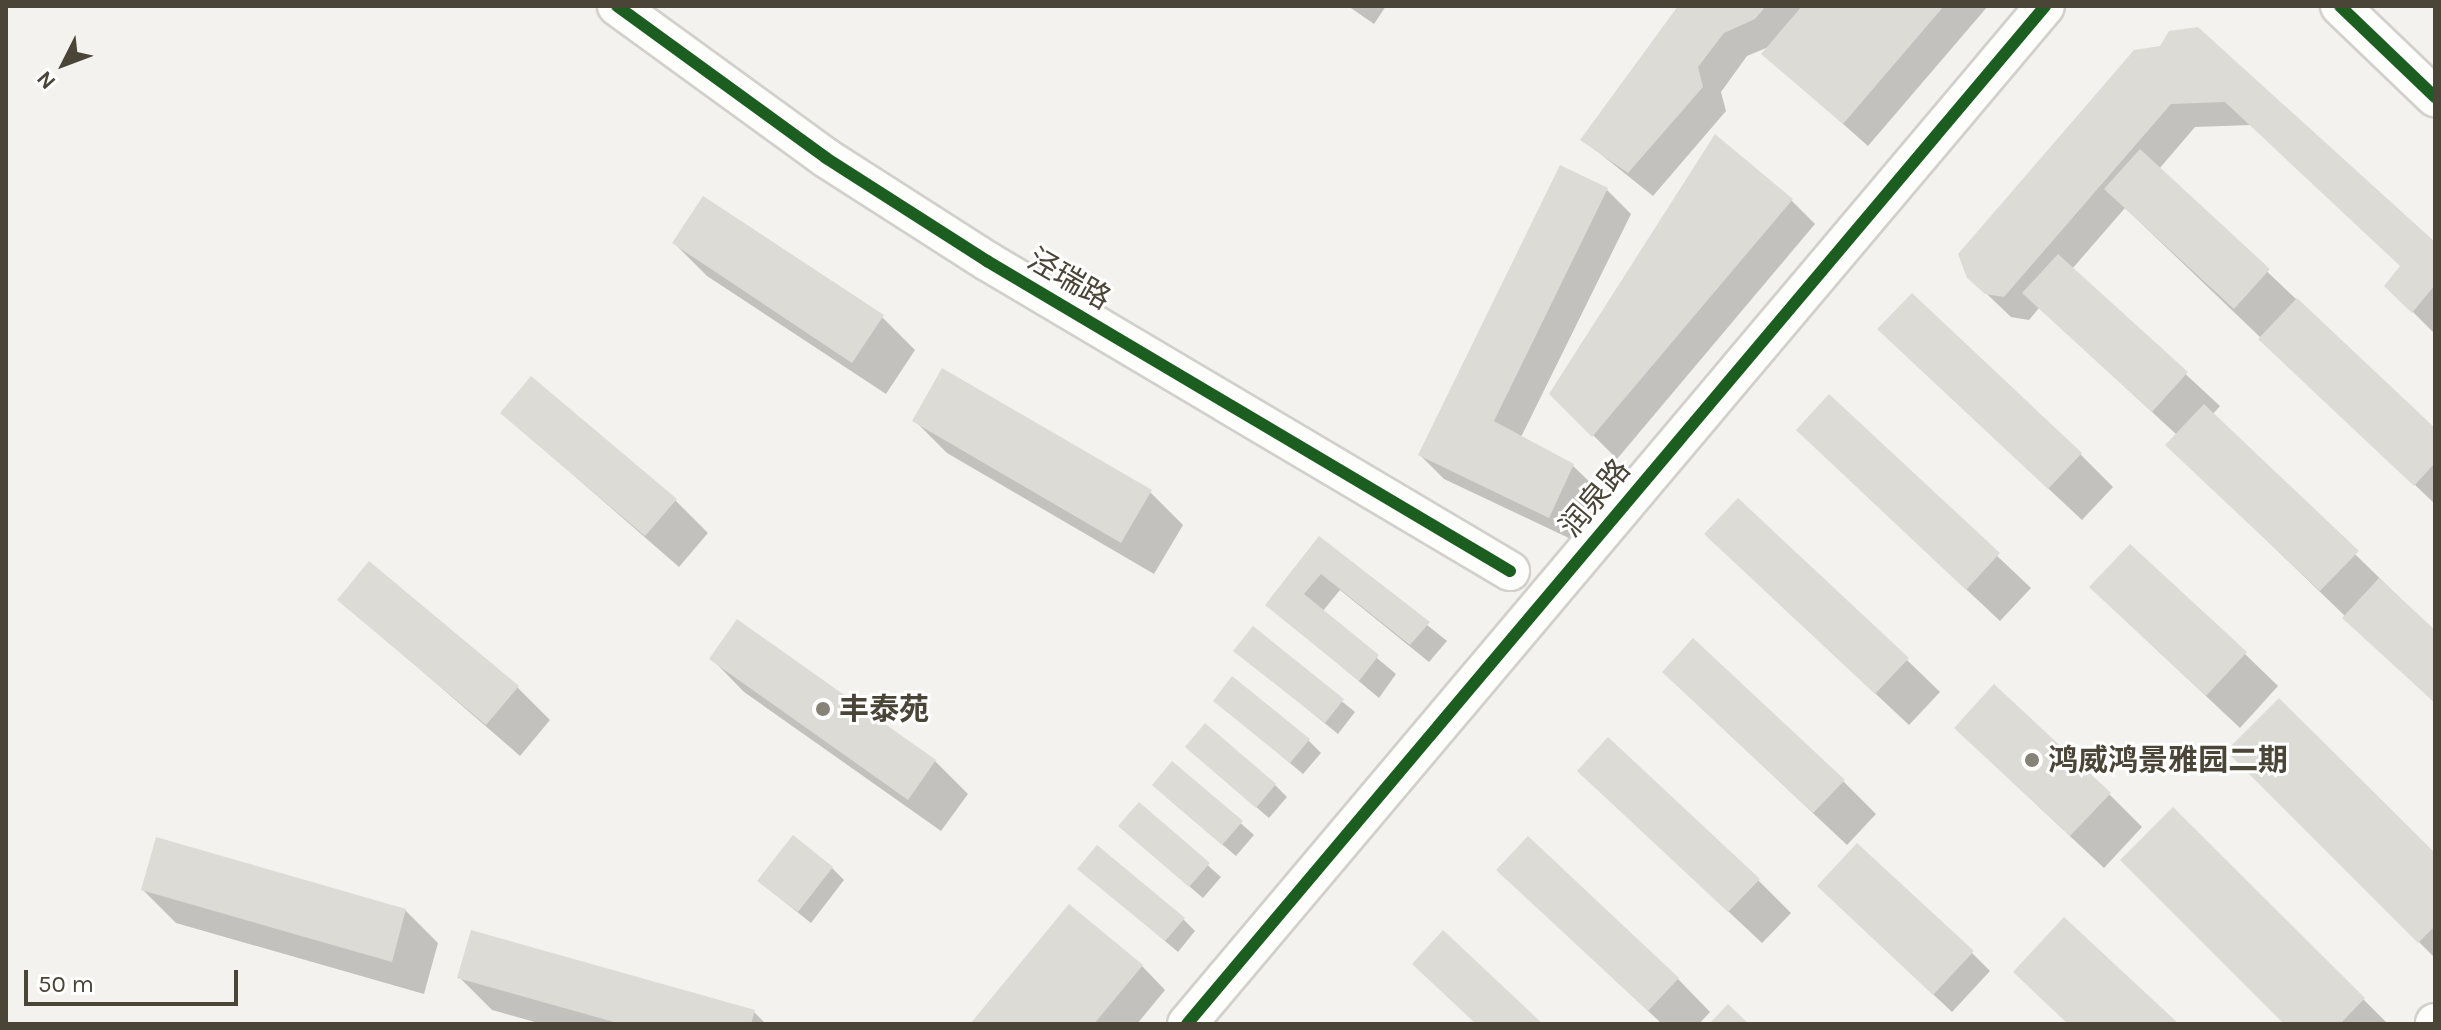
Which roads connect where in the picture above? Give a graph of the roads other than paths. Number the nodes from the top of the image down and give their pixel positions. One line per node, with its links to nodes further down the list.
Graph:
1 (617, 6): 5 (street, 泾瑞路)
2 (2045, 6): 6 (street, 润泉路)
3 (2340, 6): 4 (street)
4 (2435, 97)
5 (1510, 571)
6 (1187, 1024)

